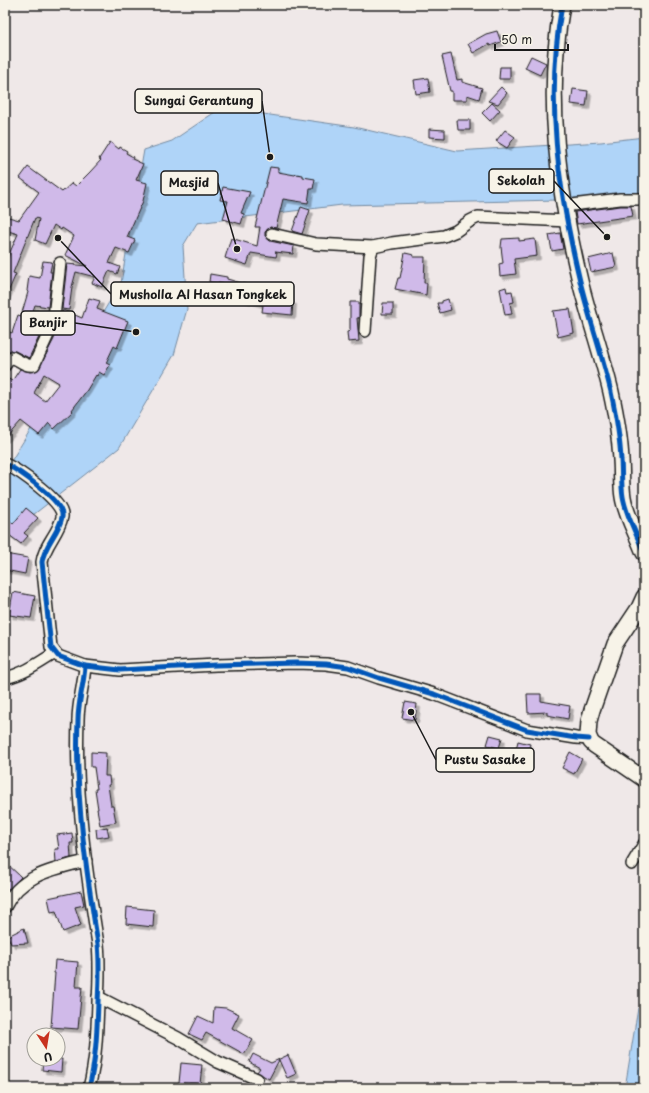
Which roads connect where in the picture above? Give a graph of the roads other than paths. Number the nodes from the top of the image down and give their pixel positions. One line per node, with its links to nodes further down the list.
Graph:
1 (562, 5): 3 (street)
2 (644, 200): 3 (street)
3 (565, 210): 5 (street); 10 (street)
4 (272, 234): 5 (street)
5 (373, 247): 7 (street)
6 (60, 263): 8 (street)
7 (365, 331)
8 (5, 365)
9 (9, 466): 12 (street)
10 (644, 553)
11 (644, 597): 15 (street)
12 (55, 653): 13 (street); 14 (street)
13 (85, 666): 15 (street); 18 (street)
14 (5, 678)
15 (589, 739): 16 (street)
16 (644, 779)
17 (644, 844): 19 (street)
18 (86, 861): 20 (street); 21 (street)
19 (632, 864)
20 (5, 908)
21 (98, 997): 22 (street); 23 (street)
22 (257, 1079)
23 (89, 1088)

